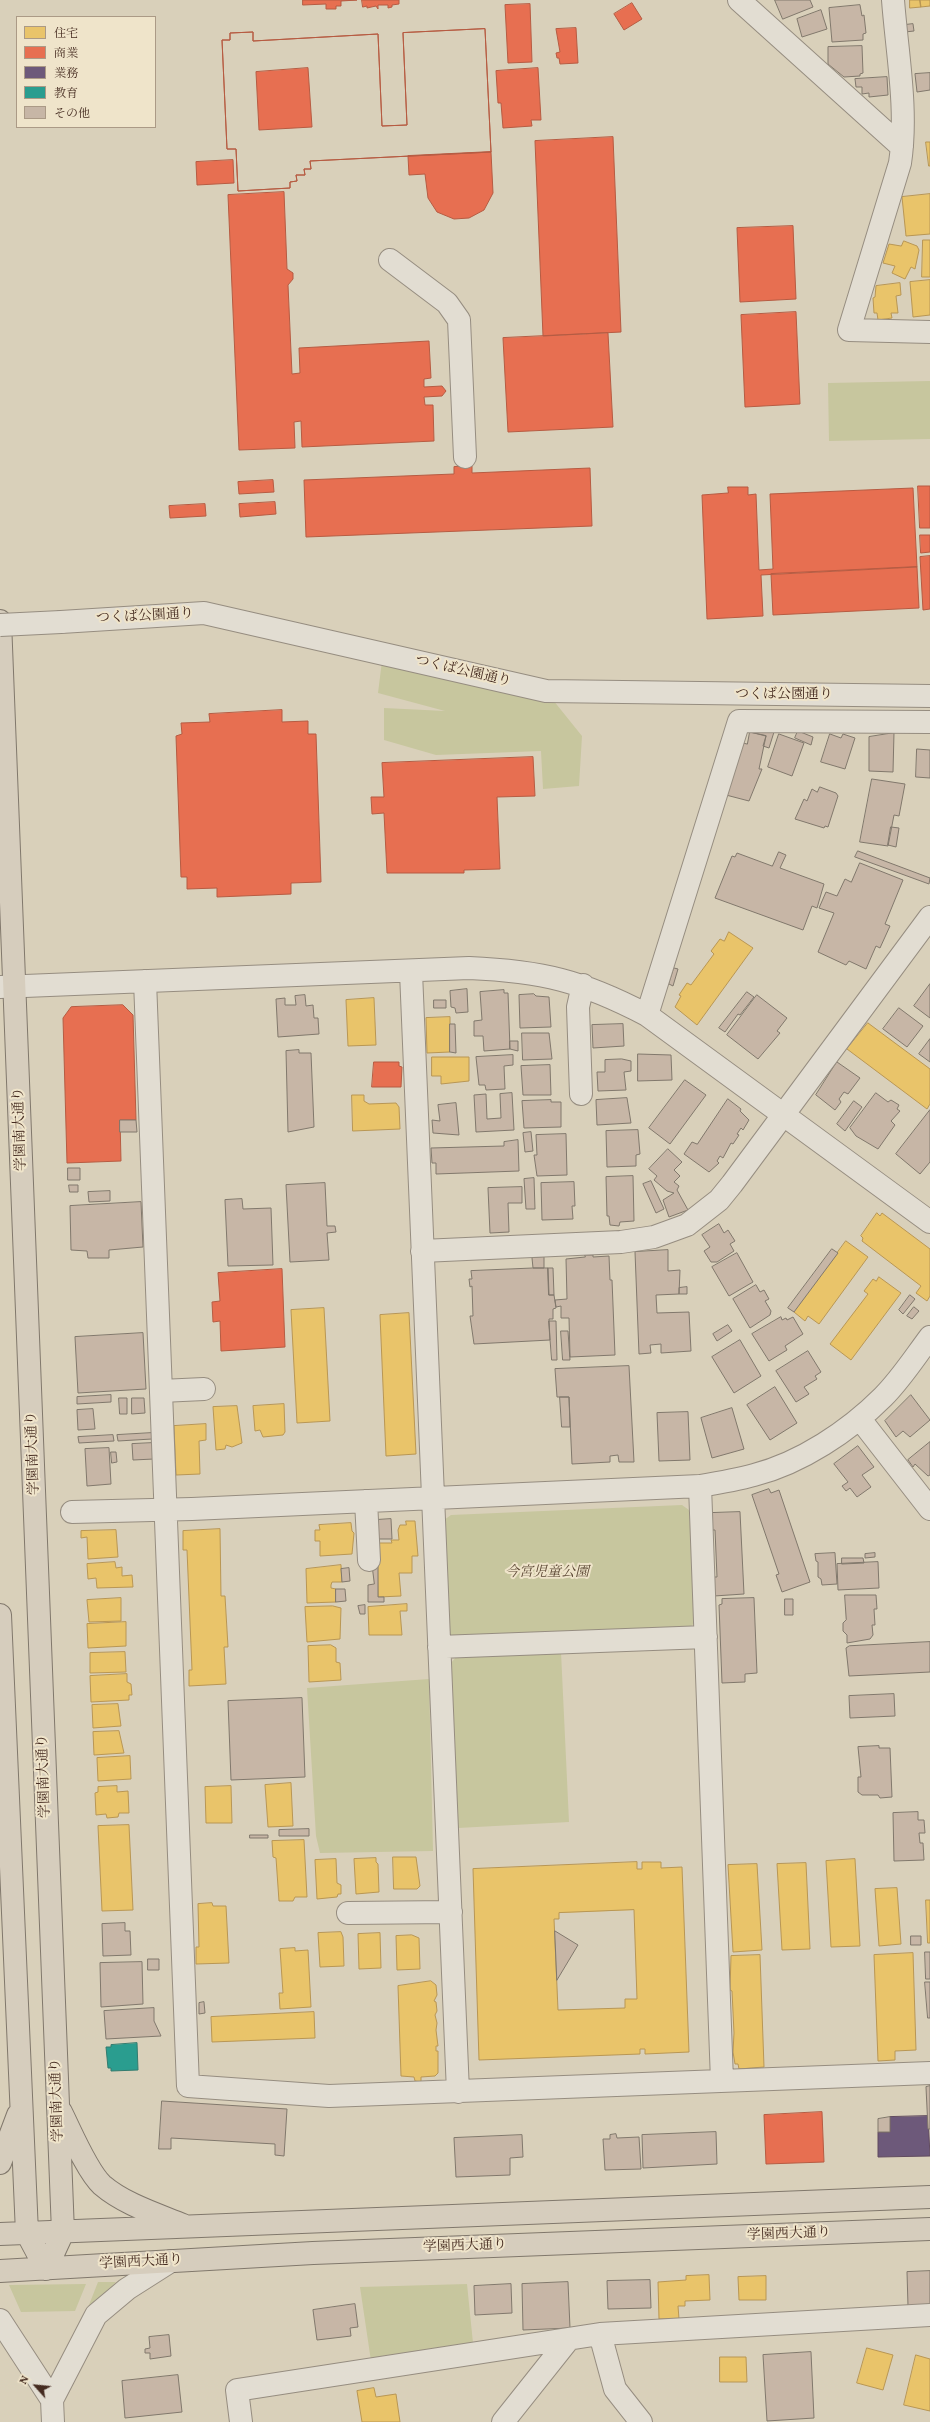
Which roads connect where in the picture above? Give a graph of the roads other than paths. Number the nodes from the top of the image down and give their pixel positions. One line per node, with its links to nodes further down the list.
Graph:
1 (739, 0): 3 (street)
2 (892, 0): 3 (street)
3 (902, 146): 5 (street)
4 (390, 260): 6 (street)
5 (930, 332)
6 (466, 457)
7 (0, 621): 15 (main road, 学園南大通り)
8 (0, 625): 9 (street, つくば公園通り, bridge)
9 (930, 696)
10 (930, 722): 16 (street)
11 (930, 916): 18 (street)
12 (410, 972): 13 (street); 14 (street); 20 (street)
13 (145, 981): 15 (street); 23 (street)
14 (583, 985): 16 (street); 17 (street)
15 (8, 986): 41 (main road, 学園南大通り)
16 (647, 1015): 18 (street)
17 (581, 1094)
18 (785, 1115): 19 (street); 20 (street)
19 (930, 1222)
20 (422, 1251): 26 (street)
21 (930, 1337): 24 (street)
22 (204, 1390): 23 (street)
23 (161, 1391): 28 (street)
24 (860, 1419): 25 (street); 29 (street)
25 (700, 1486): 26 (street); 33 (street)
26 (433, 1498): 27 (street); 34 (street)
27 (366, 1501): 28 (street); 31 (street)
28 (166, 1510): 30 (street); 39 (street)
29 (930, 1510)
30 (72, 1512)
31 (369, 1560)
32 (0, 1615): 40 (main road)
33 (706, 1637): 34 (street); 38 (street)
34 (439, 1647): 35 (street)
35 (450, 1912): 36 (street); 39 (street)
36 (348, 1913)
37 (930, 2073): 38 (street)
38 (722, 2081): 39 (street)
39 (458, 2092)
40 (22, 2105): 42 (main road); 47 (main road)
41 (58, 2106): 44 (main road); 46 (main road, 学園南大通り)
42 (0, 2163)
43 (930, 2197): 44 (main road)
44 (187, 2227): 46 (main road)
45 (930, 2229): 49 (main road, 学園西大通り)
46 (63, 2232): 47 (main road); 50 (main road, 学園南大通り)
47 (27, 2233): 48 (main road); 50 (main road)
48 (0, 2234)
49 (171, 2261): 50 (main road, 学園西大通り); 56 (street)
50 (46, 2269): 51 (main road, 学園西大通り)
51 (0, 2271)
52 (930, 2315): 54 (street)
53 (0, 2320): 56 (street)
54 (600, 2334): 55 (street); 60 (street)
55 (569, 2339): 58 (street); 59 (street)
56 (52, 2400): 57 (street)
57 (53, 2422)
58 (241, 2422)
59 (503, 2422)
60 (641, 2422)

